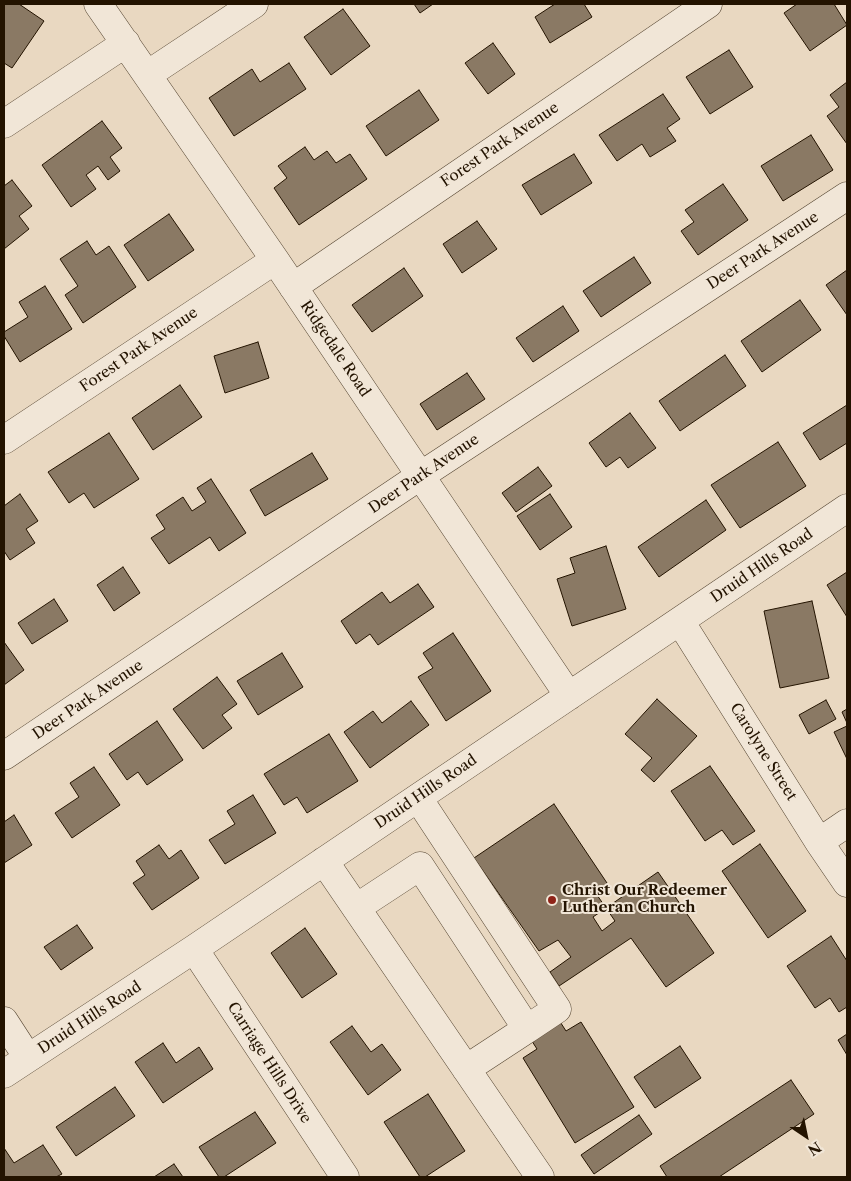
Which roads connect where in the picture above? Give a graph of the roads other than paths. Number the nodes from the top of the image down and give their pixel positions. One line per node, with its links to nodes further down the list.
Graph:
1 (98, 4): 4 (street, Ridgedale Road)
2 (254, 4): 5 (street)
3 (708, 4): 9 (street, Forest Park Avenue)
4 (126, 43): 5 (street, Ridgedale Road); 6 (street)
5 (147, 75): 8 (street, Ridgedale Road)
6 (4, 124)
7 (847, 196): 11 (street, Deer Park Avenue)
8 (275, 260): 9 (street, Ridgedale Road); 10 (street, Forest Park Avenue)
9 (293, 287): 11 (street, Ridgedale Road)
10 (4, 440)
11 (420, 476): 14 (street, Ridgedale Road); 15 (street, Deer Park Avenue)
12 (847, 508): 13 (street, Druid Hills Road)
13 (680, 621): 14 (street, Druid Hills Road); 18 (street, Carolyne Street)
14 (568, 696): 16 (street, Druid Hills Road)
15 (4, 756)
16 (418, 798): 19 (street); 20 (street, Druid Hills Road)
17 (847, 823): 18 (street)
18 (819, 842): 22 (street, Carolyne Street)
19 (450, 847): 21 (street); 26 (street)
20 (324, 861): 23 (street); 24 (street, Druid Hills Road)
21 (420, 866): 23 (street); 26 (street)
22 (847, 883)
23 (356, 908): 28 (street)
24 (194, 949): 27 (street, Druid Hills Road); 30 (street, Carriage Hills Drive)
25 (4, 1021): 27 (street)
26 (527, 1030): 28 (street)
27 (28, 1058): 29 (street, Druid Hills Road)
28 (466, 1069): 31 (street)
29 (4, 1074)
30 (345, 1177)
31 (540, 1177)

